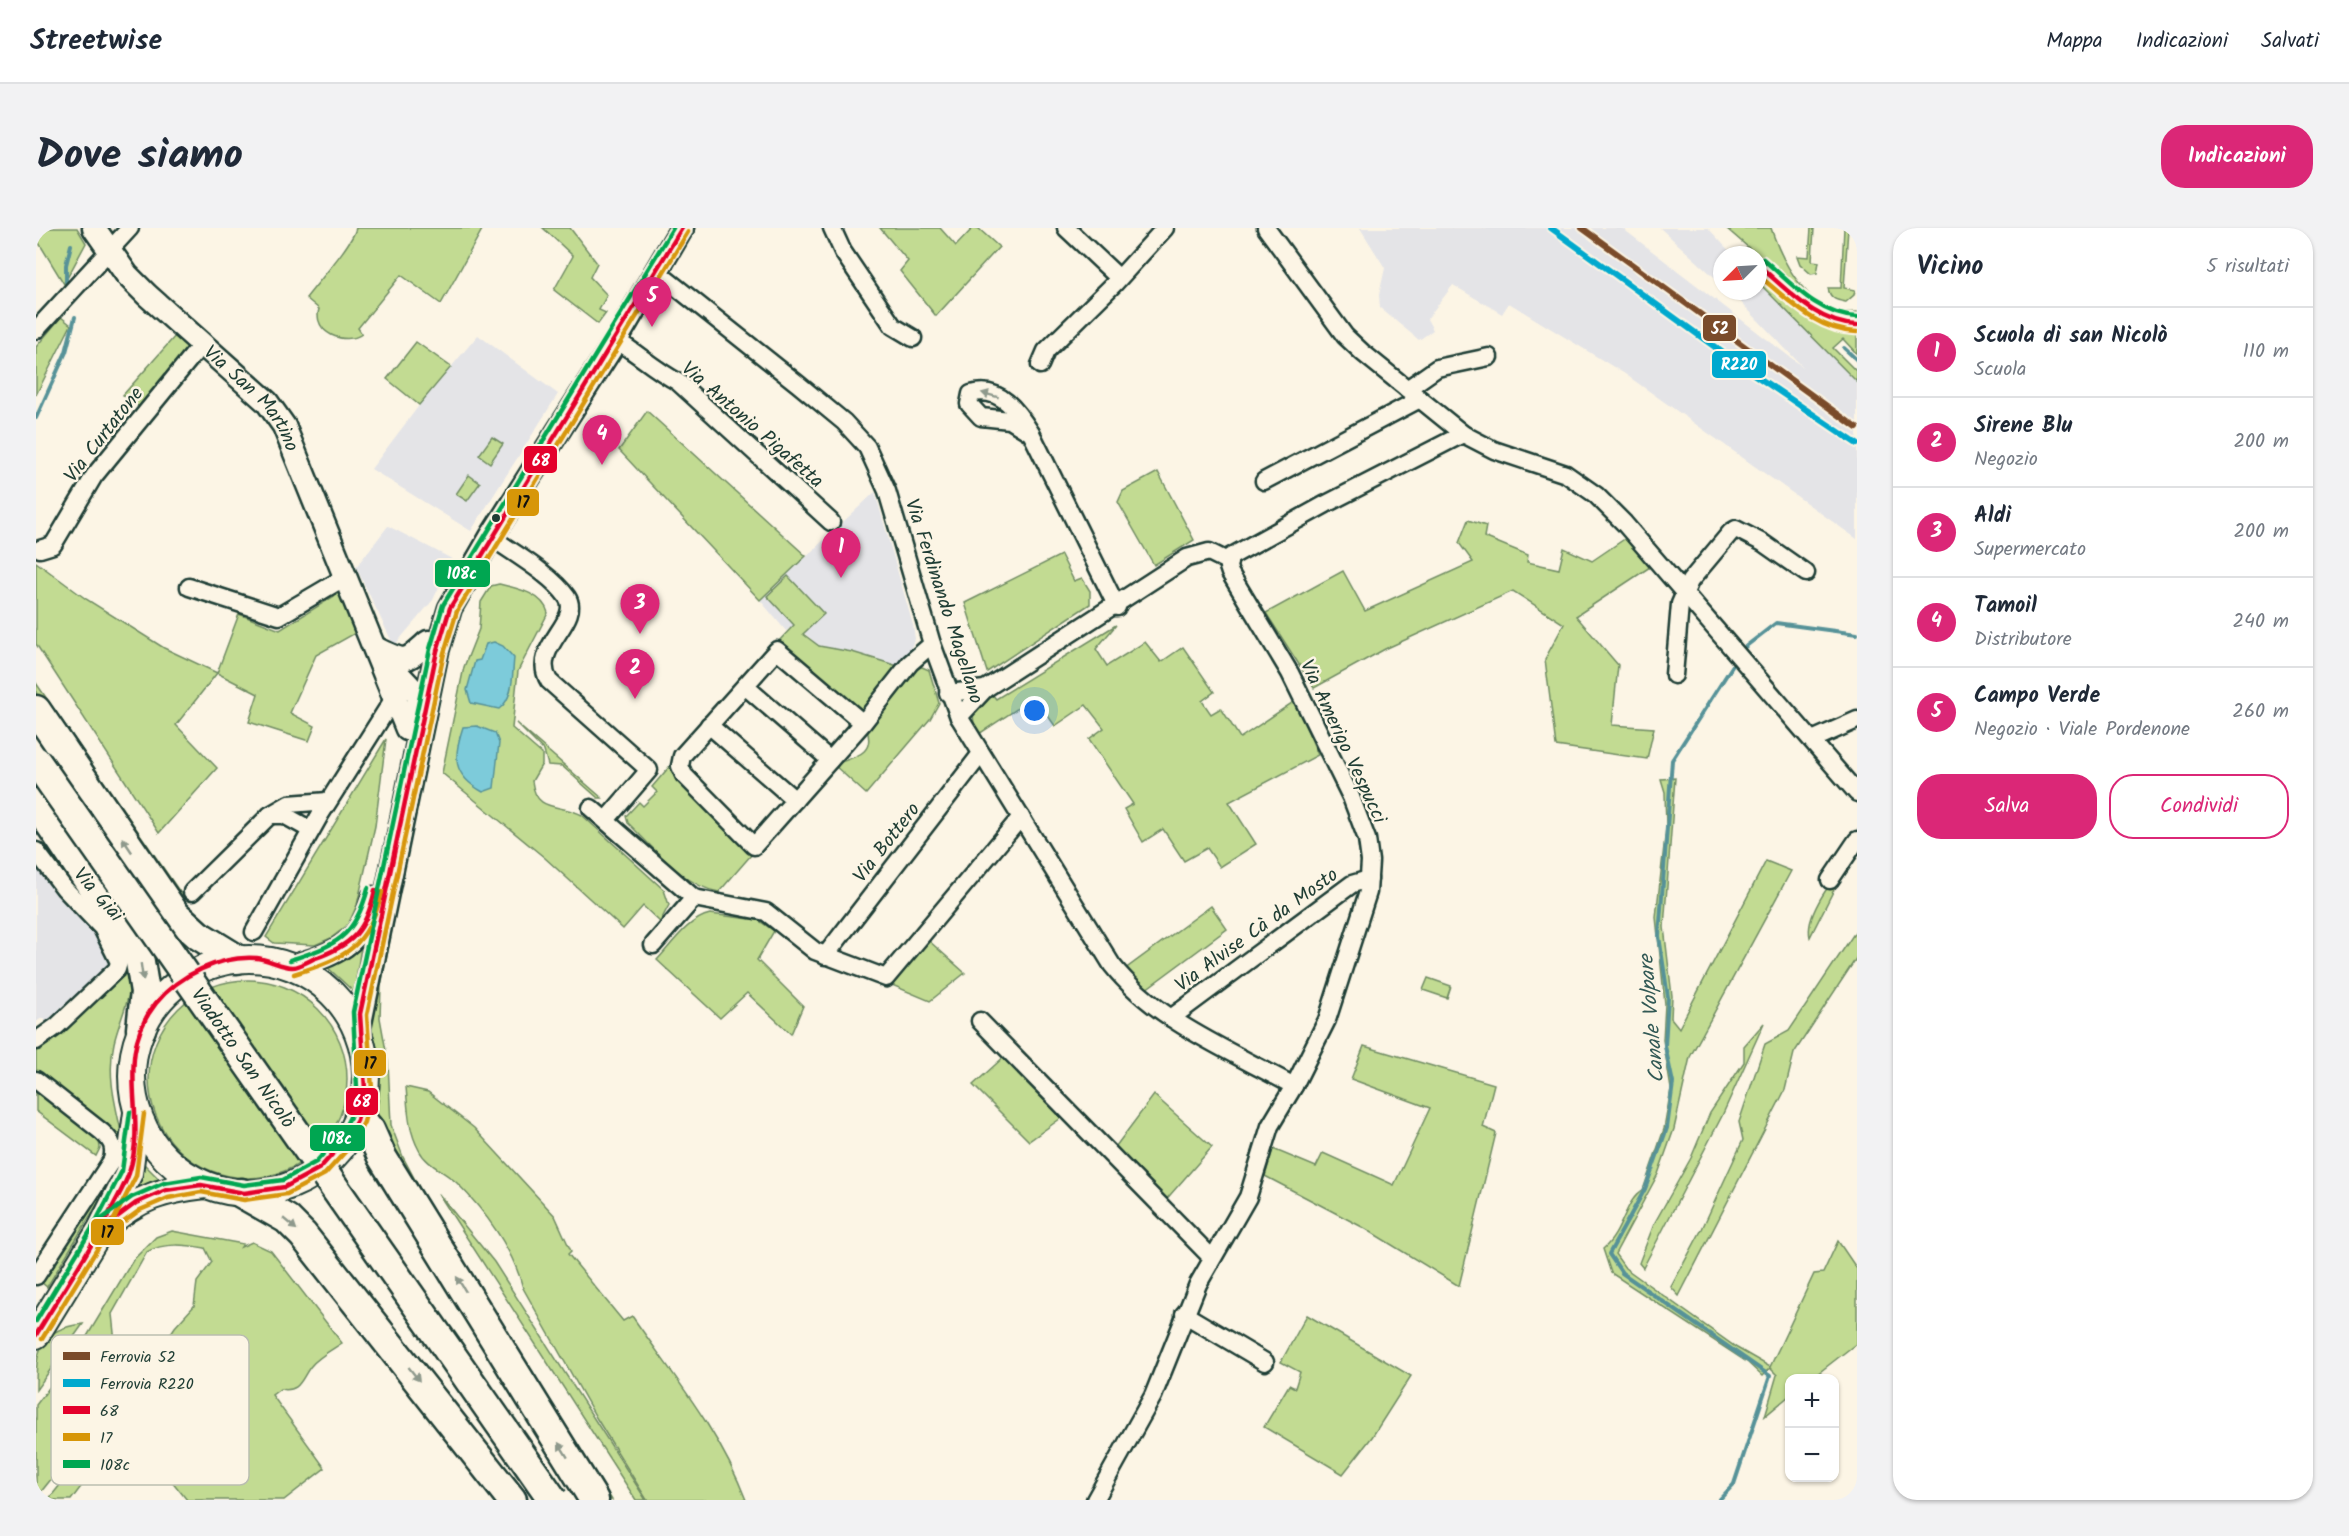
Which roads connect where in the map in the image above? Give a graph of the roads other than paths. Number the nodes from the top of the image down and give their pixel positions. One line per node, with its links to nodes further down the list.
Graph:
1 (94, 228): 8 (main road, Via San Martino)
2 (130, 228): 8 (street)
3 (682, 228): 9 (main road)
4 (832, 228): 12 (street)
5 (1066, 228): 10 (street)
6 (1165, 228): 10 (street)
7 (1266, 228): 17 (street)
8 (110, 252): 11 (street); 14 (main road, Via San Martino)
9 (656, 271): 13 (main road); 31 (street, Via Ferdinando Magellano)
10 (1119, 278): 16 (street)
11 (36, 330)
12 (913, 338)
13 (616, 339): 21 (street, Via Antonio Pigafetta); 22 (main road)
14 (202, 344): 23 (street, Via Curtatone); 26 (main road, Via San Martino)
15 (1489, 357): 17 (street)
16 (1040, 364)
17 (1414, 394): 19 (street); 20 (street)
18 (1031, 433): 29 (street)
19 (1463, 434): 24 (street); 28 (street)
20 (1264, 481)
21 (831, 522)
22 (490, 537): 30 (main road); 55 (street)
23 (40, 549)
24 (1229, 562): 29 (street); 60 (street, Via Amerigo Vespucci)
25 (1806, 573): 28 (street)
26 (347, 576): 27 (street); 33 (main road, Via San Martino)
27 (189, 587)
28 (1685, 593): 34 (street); 44 (street)
29 (1117, 607): 37 (street)
30 (450, 608): 32 (main road); 56 (main road)
31 (933, 644): 38 (street, Via Ferdinando Magellano); 42 (street)
32 (420, 649): 33 (main road); 36 (main road)
33 (377, 650): 36 (main road, Via San Martino)
34 (1674, 675)
35 (745, 686): 42 (street); 43 (street); 46 (street)
36 (400, 688): 51 (street); 56 (main road); 68 (main road)
37 (985, 690): 38 (street); 40 (street)
38 (948, 693): 40 (street, Via Ferdinando Magellano)
39 (36, 710): 67 (highway, one-way to 39)
40 (959, 717): 45 (street, Via Ferdinando Magellano)
41 (1857, 720): 44 (street)
42 (863, 723): 46 (street)
43 (710, 724): 49 (street); 49 (street)
44 (1812, 740): 48 (street)
45 (980, 755): 54 (street, Via Ferdinando Magellano); 66 (street, Via Bottero)
46 (830, 760): 49 (street)
47 (36, 761): 87 (highway, Viadotto San Nicolò, bridge)
48 (1857, 793)
49 (795, 800)
50 (36, 803): 71 (highway, one-way to 71)
51 (324, 808): 53 (street); 57 (street)
52 (591, 808): 55 (street)
53 (270, 815): 57 (street); 62 (street)
54 (1021, 817): 66 (street); 69 (street, Via Ferdinando Magellano)
55 (606, 820): 63 (street)
56 (402, 823): 72 (main road)
57 (311, 830): 64 (street)
58 (1857, 840): 61 (street)
59 (36, 851): 73 (street, Via Giai)
60 (1369, 879): 69 (street, Via Alvise Cà da Mosto); 75 (street, Via Amerigo Vespucci)
61 (1830, 880)
62 (192, 892)
63 (694, 898): 65 (street); 66 (street)
64 (254, 932)
65 (653, 945)
66 (825, 956)
67 (237, 959): 68 (main road); 71 (main road)
68 (292, 967): 72 (main road)
69 (1171, 1018): 75 (street, Via Ferdinando Magellano)
70 (980, 1021): 81 (street)
71 (141, 1029): 76 (main road)
72 (358, 1034): 77 (main road)
73 (36, 1041)
74 (36, 1080): 82 (street)
75 (1294, 1086): 81 (street, Via Amerigo Vespucci)
76 (137, 1113): 78 (main road); 80 (main road)
77 (359, 1117): 79 (main road); 88 (highway, one-way to 77)
78 (205, 1185): 79 (main road); 80 (main road)
79 (241, 1193): 86 (highway, one-way to 86)
80 (101, 1229): 84 (main road)
81 (1212, 1258): 83 (street, Via Amerigo Vespucci)
82 (36, 1276)
83 (1184, 1314): 85 (street); 89 (street, Via Amerigo Vespucci)
84 (36, 1335)
85 (1265, 1362)
86 (512, 1500)
87 (553, 1500)
88 (594, 1500)
89 (1095, 1500)

